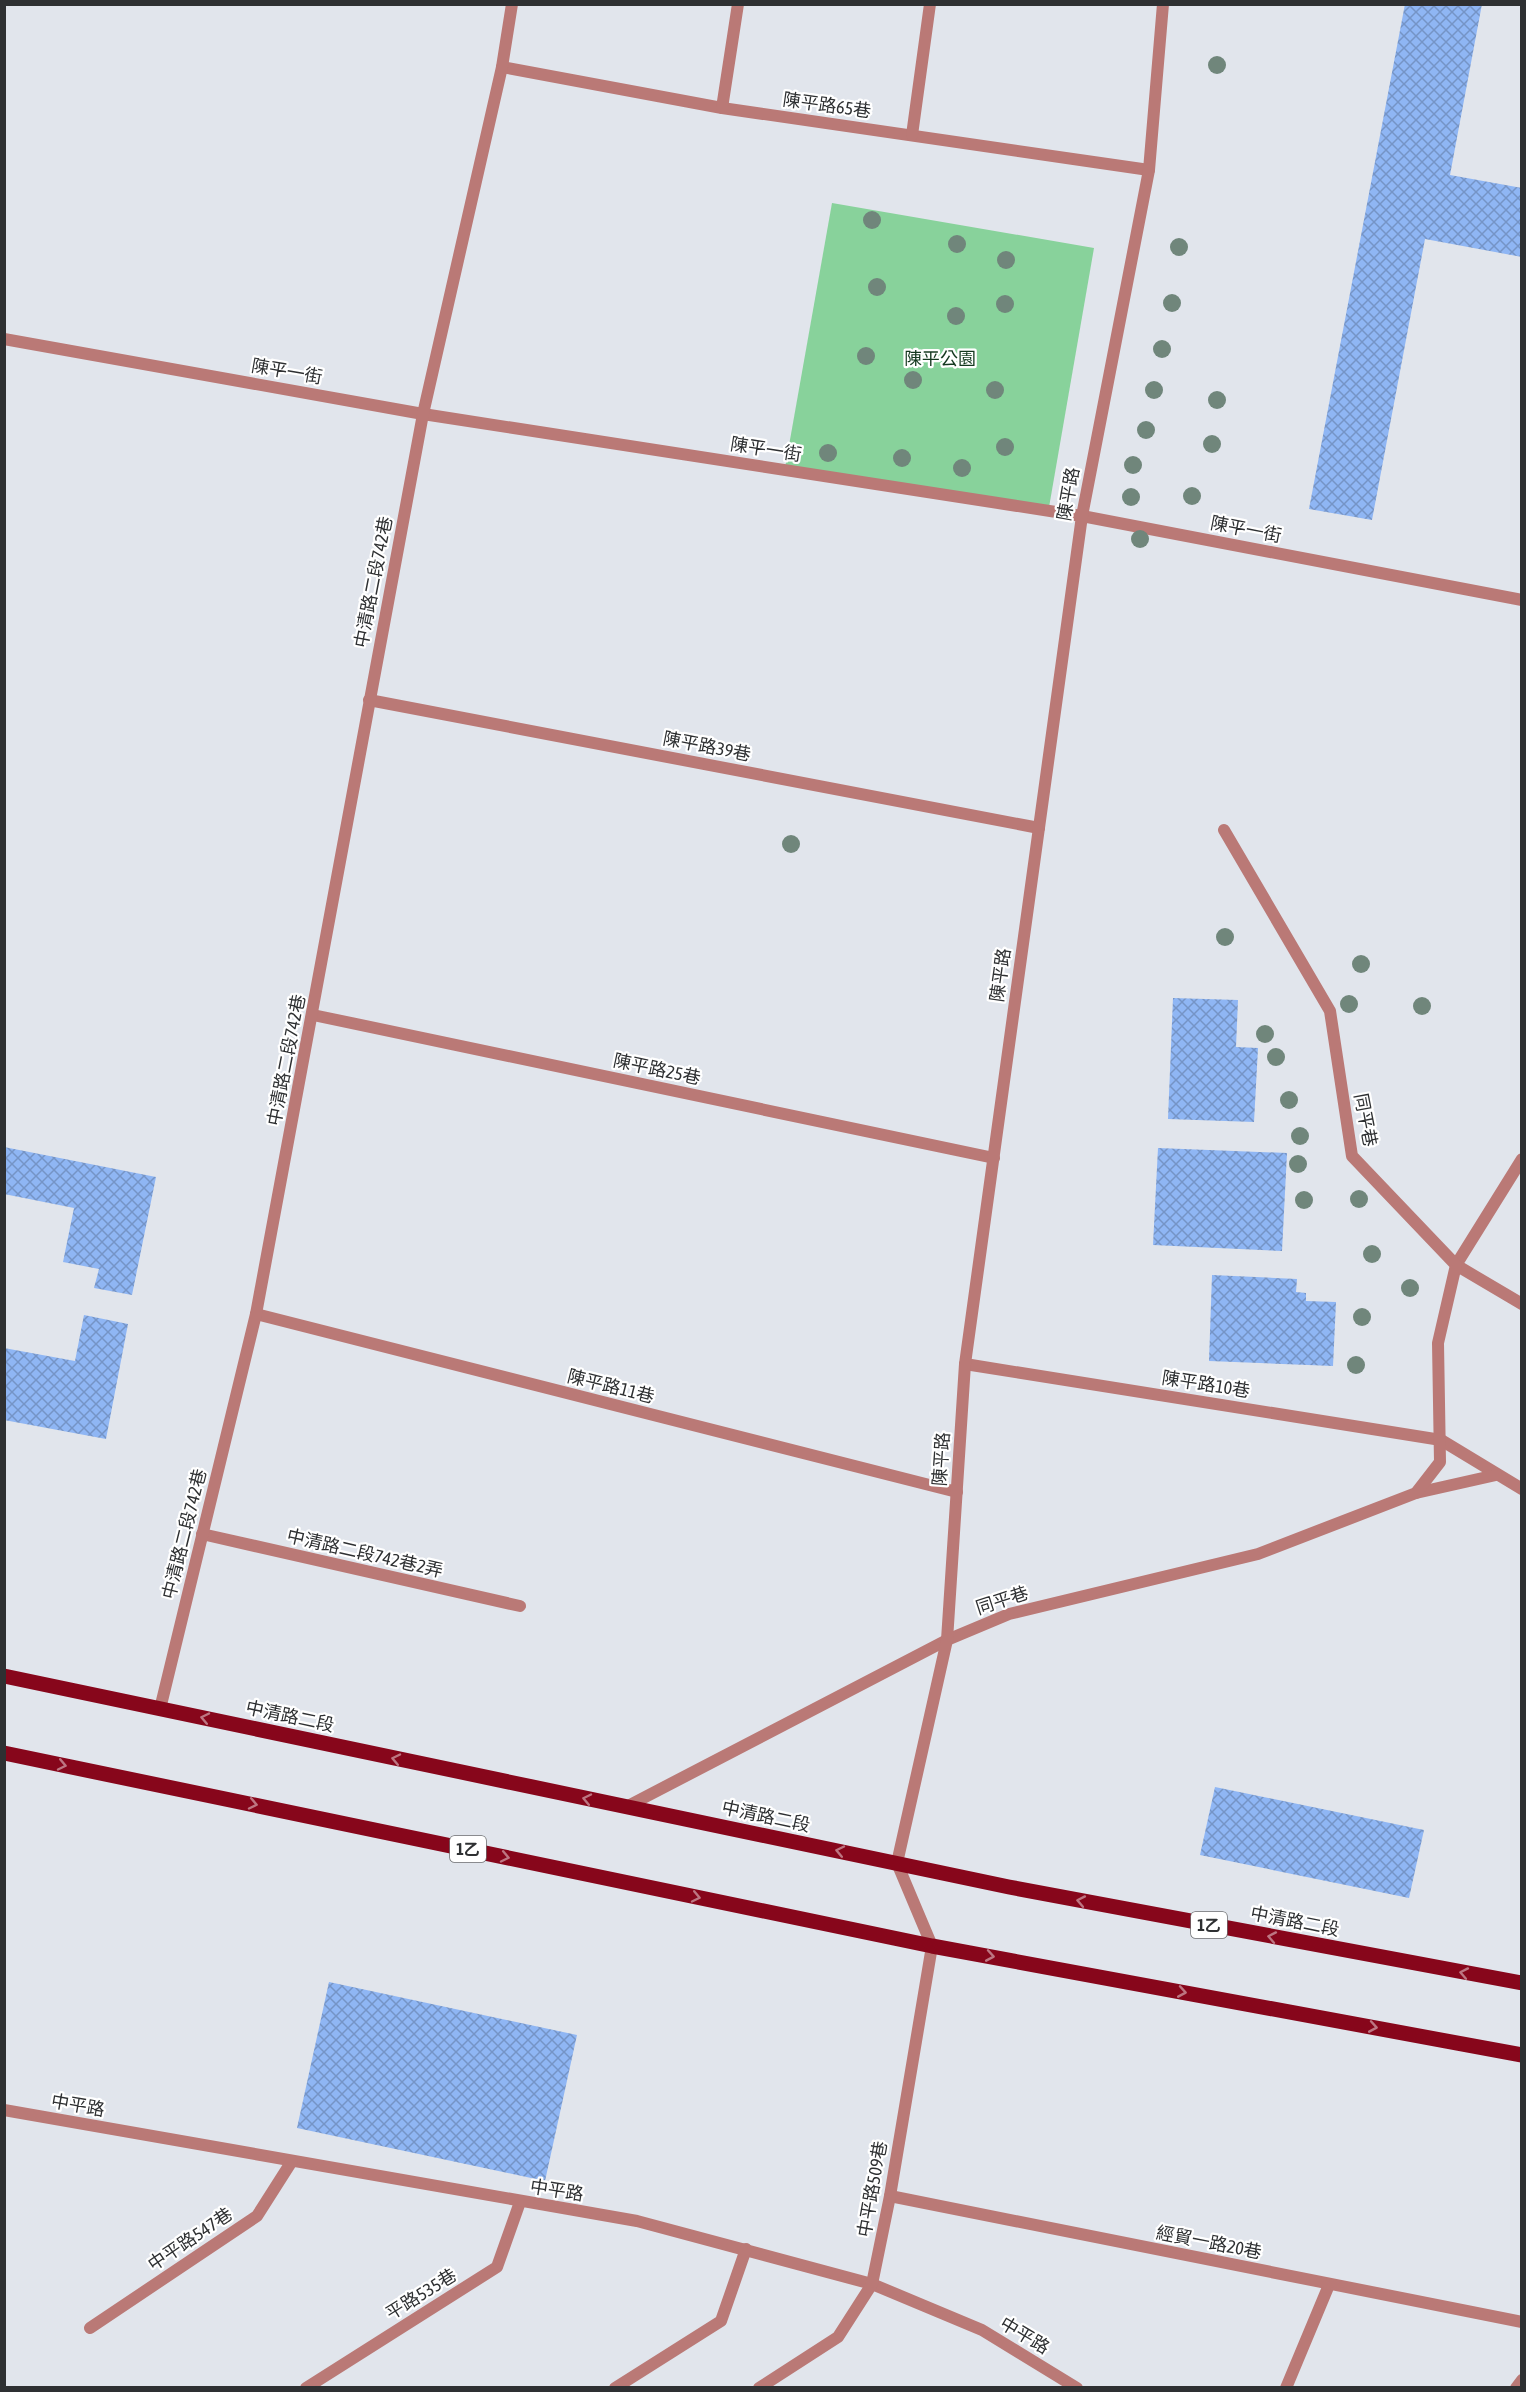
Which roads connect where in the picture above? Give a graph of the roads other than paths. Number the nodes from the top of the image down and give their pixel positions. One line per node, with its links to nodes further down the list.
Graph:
1 (512, 4): 5 (street)
2 (738, 4): 6 (street)
3 (930, 4): 7 (street)
4 (1163, 4): 8 (street, 陳平路)
5 (502, 67): 6 (street, 陳平路65巷); 10 (street)
6 (722, 108): 7 (street, 陳平路65巷)
7 (912, 135): 8 (street, 陳平路65巷)
8 (1149, 170): 11 (street, 陳平路)
9 (4, 339): 10 (street, 陳平一街)
10 (423, 414): 11 (street, 陳平一街); 13 (street, 中清路二段742巷)
11 (1082, 516): 12 (street, 陳平一街); 14 (street, 陳平路)
12 (1521, 600)
13 (369, 700): 14 (street, 陳平路39巷); 16 (street, 中清路二段742巷)
14 (1039, 828): 17 (street, 陳平路)
15 (1224, 830): 19 (street, 同平巷)
16 (313, 1015): 17 (street, 陳平路25巷); 21 (street, 中清路二段742巷)
17 (993, 1158): 22 (street, 陳平路)
18 (1521, 1159): 19 (street)
19 (1456, 1265): 20 (street, 同平巷); 23 (street)
20 (1521, 1304)
21 (256, 1314): 26 (street, 陳平路11巷); 28 (street, 中清路二段742巷)
22 (965, 1364): 23 (street, 陳平路10巷); 26 (street, 陳平路)
23 (1441, 1440): 24 (street); 27 (street)
24 (1496, 1475): 25 (street); 27 (street, 同平巷)
25 (1521, 1489)
26 (957, 1492): 30 (street, 陳平路)
27 (1416, 1493): 30 (street, 同平巷)
28 (202, 1534): 29 (street, 中清路二段742巷2弄); 32 (street, 中清路二段742巷)
29 (520, 1606)
30 (947, 1640): 34 (street, 同平巷); 35 (street, 陳平路)
31 (4, 1676): 32 (main road, 中清路二段 / 1乙)
32 (160, 1709): 34 (main road, 中清路二段 / 1乙, one-way to 32)
33 (4, 1753): 36 (main road, 1乙, one-way to 36)
34 (626, 1807): 35 (main road, 中清路二段 / 1乙, one-way to 34)
35 (897, 1863): 36 (street); 37 (main road, 中清路二段 / 1乙, one-way to 35)
36 (932, 1946): 38 (main road, 1乙, one-way to 38); 41 (street, 中平路509巷)
37 (1521, 1983)
38 (1521, 2055)
39 (4, 2110): 40 (street, 中平路)
40 (292, 2162): 42 (street, 中平路); 47 (street, 中平路547巷)
41 (890, 2196): 44 (street, 中平路509巷); 45 (street, 經貿一路20巷)
42 (520, 2202): 43 (street, 中平路); 50 (street, 平路535巷)
43 (746, 2249): 44 (street, 中平路); 51 (street)
44 (872, 2284): 49 (street, 中平路); 52 (street, 中平路509巷)
45 (1329, 2285): 46 (street, 經貿一路20巷); 53 (street)
46 (1521, 2322)
47 (90, 2328)
48 (1521, 2380): 54 (street)
49 (1077, 2387)
50 (306, 2388)
51 (615, 2388)
52 (759, 2388)
53 (1286, 2388)
54 (1516, 2388)

